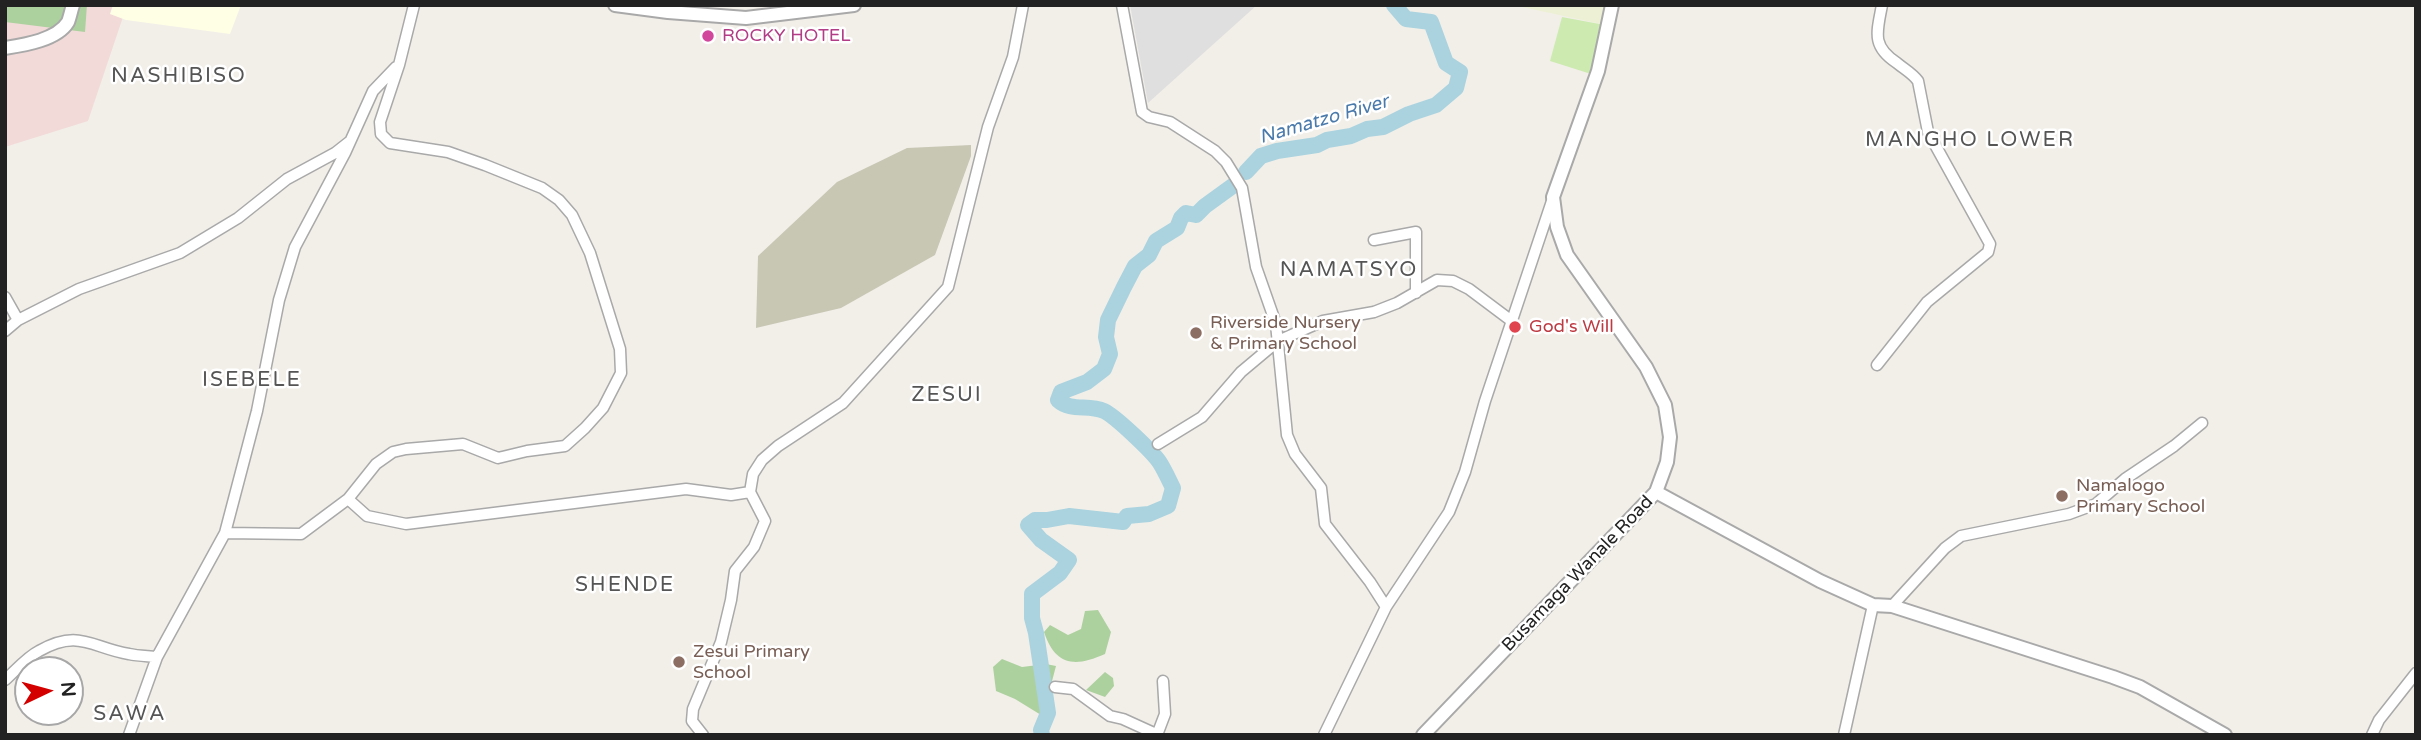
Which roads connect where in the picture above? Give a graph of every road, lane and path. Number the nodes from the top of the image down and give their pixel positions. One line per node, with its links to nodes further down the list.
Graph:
1 (73, 5): 10 (street)
2 (414, 5): 11 (street)
3 (615, 5): 9 (street)
4 (854, 5): 9 (street)
5 (1023, 5): 24 (street)
6 (1122, 5): 20 (street)
7 (1612, 5): 13 (street)
8 (1882, 5): 21 (street)
9 (697, 10)
10 (5, 48)
11 (399, 65): 12 (street); 26 (street)
12 (349, 142): 17 (street); 27 (street)
13 (1553, 197): 18 (street); 25 (street, Busamaga Wanale Road)
14 (1374, 240): 15 (street)
15 (1416, 293): 18 (street); 20 (street)
16 (5, 297): 17 (street)
17 (18, 320): 19 (street)
18 (1513, 321): 30 (street)
19 (5, 331)
20 (1278, 341): 23 (street); 30 (street)
21 (1877, 365)
22 (2202, 423): 29 (street)
23 (1158, 444)
24 (750, 492): 26 (street); 37 (street)
25 (1656, 492): 28 (street); 40 (street, Busamaga Wanale Road)
26 (348, 499): 27 (street)
27 (225, 533): 31 (street)
28 (1873, 605): 29 (street); 41 (street)
29 (1892, 606): 42 (street)
30 (1386, 607): 39 (street)
31 (157, 657): 33 (street); 36 (street)
32 (2416, 673): 43 (street)
33 (5, 680)
34 (1163, 681): 38 (street)
35 (1055, 687): 38 (street)
36 (129, 735)
37 (703, 735)
38 (1156, 735)
39 (1324, 735)
40 (1423, 735)
41 (1844, 735)
42 (2225, 735)
43 (2372, 735)

